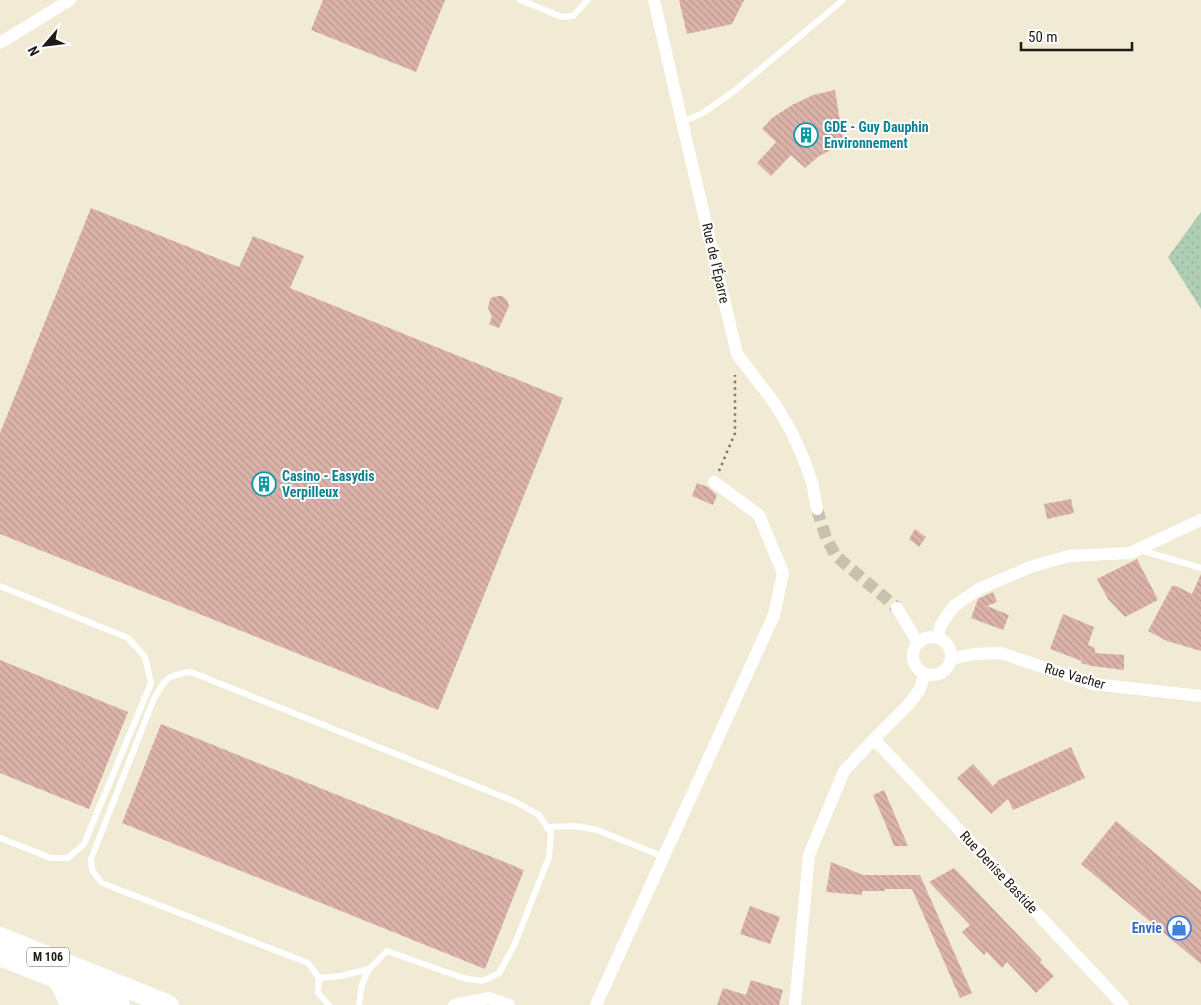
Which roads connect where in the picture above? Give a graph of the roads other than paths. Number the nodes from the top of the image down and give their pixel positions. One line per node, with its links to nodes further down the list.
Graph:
1 (70, 0): 6 (street)
2 (520, 0): 3 (lane)
3 (588, 0)
4 (654, 0): 7 (street, Rue de l'Éparre)
5 (844, 0): 7 (lane)
6 (0, 43)
7 (682, 122): 9 (street, Rue de l'Éparre)
8 (714, 482): 23 (street)
9 (817, 509)
10 (1201, 520): 11 (street)
11 (1138, 549): 12 (lane); 15 (street)
12 (1201, 568)
13 (0, 586): 22 (lane)
14 (897, 608): 16 (street)
15 (937, 638): 16 (street); 17 (street)
16 (918, 643): 18 (street)
17 (951, 659): 18 (street); 19 (street, Rue Vacher)
18 (925, 674): 20 (street)
19 (1201, 696)
20 (874, 738): 38 (street); 39 (street, Rue Denise Bastide)
21 (547, 827): 23 (lane); 26 (lane); 28 (lane)
22 (0, 838)
23 (664, 857): 37 (street)
24 (0, 937): 29 (main road, M 106)
25 (0, 956): 27 (main road, M 106)
26 (369, 969): 28 (lane); 34 (lane)
27 (57, 978): 29 (main road, M 106); 30 (main road)
28 (318, 978): 33 (lane)
29 (94, 995): 31 (main road, M 106); 32 (main road, M 106)
30 (70, 1005)
31 (120, 1005)
32 (169, 1005)
33 (329, 1005)
34 (359, 1005)
35 (454, 1005): 36 (street)
36 (508, 1005)
37 (596, 1005)
38 (796, 1005)
39 (1123, 1005)

